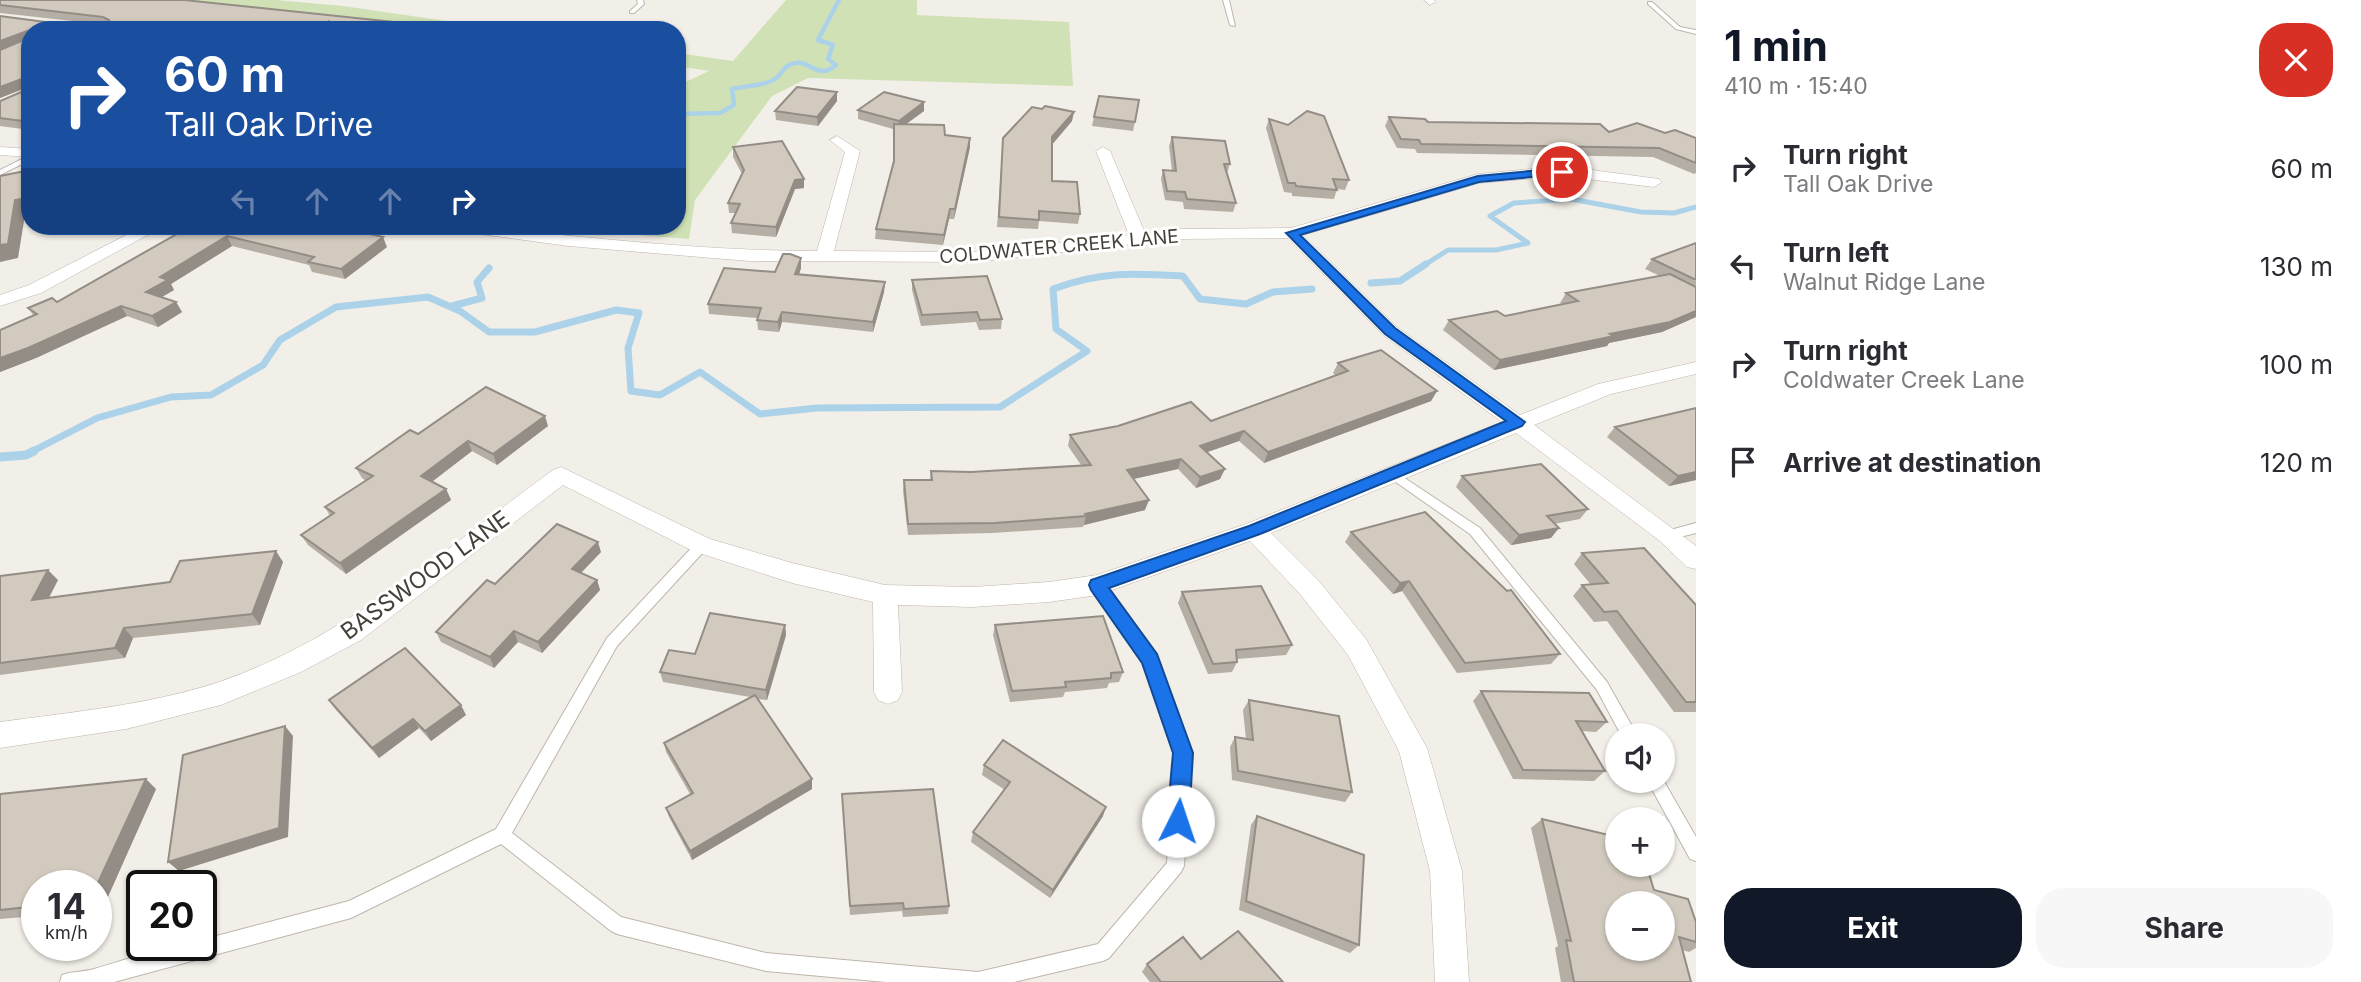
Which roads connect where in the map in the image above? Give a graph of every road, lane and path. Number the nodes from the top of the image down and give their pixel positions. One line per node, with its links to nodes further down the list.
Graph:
1 (640, 0): 4 (lane)
2 (1226, 0): 5 (lane)
3 (1650, 3): 6 (lane)
4 (632, 12)
5 (1233, 25)
6 (1696, 32)
7 (837, 140): 18 (street)
8 (0, 151): 10 (street)
9 (1103, 151): 17 (street)
10 (21, 152)
11 (21, 159): 12 (lane)
12 (0, 173)
13 (1654, 182): 14 (street, COLDWATER CREEK LANE)
14 (1292, 233): 17 (street, COLDWATER CREEK LANE); 21 (street)
15 (139, 235): 19 (street)
16 (524, 235): 18 (street, COLDWATER CREEK LANE)
17 (1139, 239): 18 (street, COLDWATER CREEK LANE)
18 (824, 257)
19 (0, 301)
20 (1696, 368): 21 (street)
21 (1517, 422): 22 (street); 25 (street)
22 (1394, 475): 24 (street); 31 (lane)
23 (1696, 528): 25 (lane)
24 (1254, 530): 28 (street); 37 (street)
25 (1668, 535): 27 (street)
26 (702, 545): 29 (street); 32 (street, BASSWOOD LANE); 34 (lane)
27 (1696, 560)
28 (1098, 585): 29 (street); 34 (lane)
29 (885, 596): 30 (street)
30 (888, 692)
31 (1622, 723)
32 (0, 735)
33 (1662, 793): 35 (lane)
34 (502, 835): 36 (lane)
35 (1696, 853)
36 (69, 982)
37 (1452, 982)

